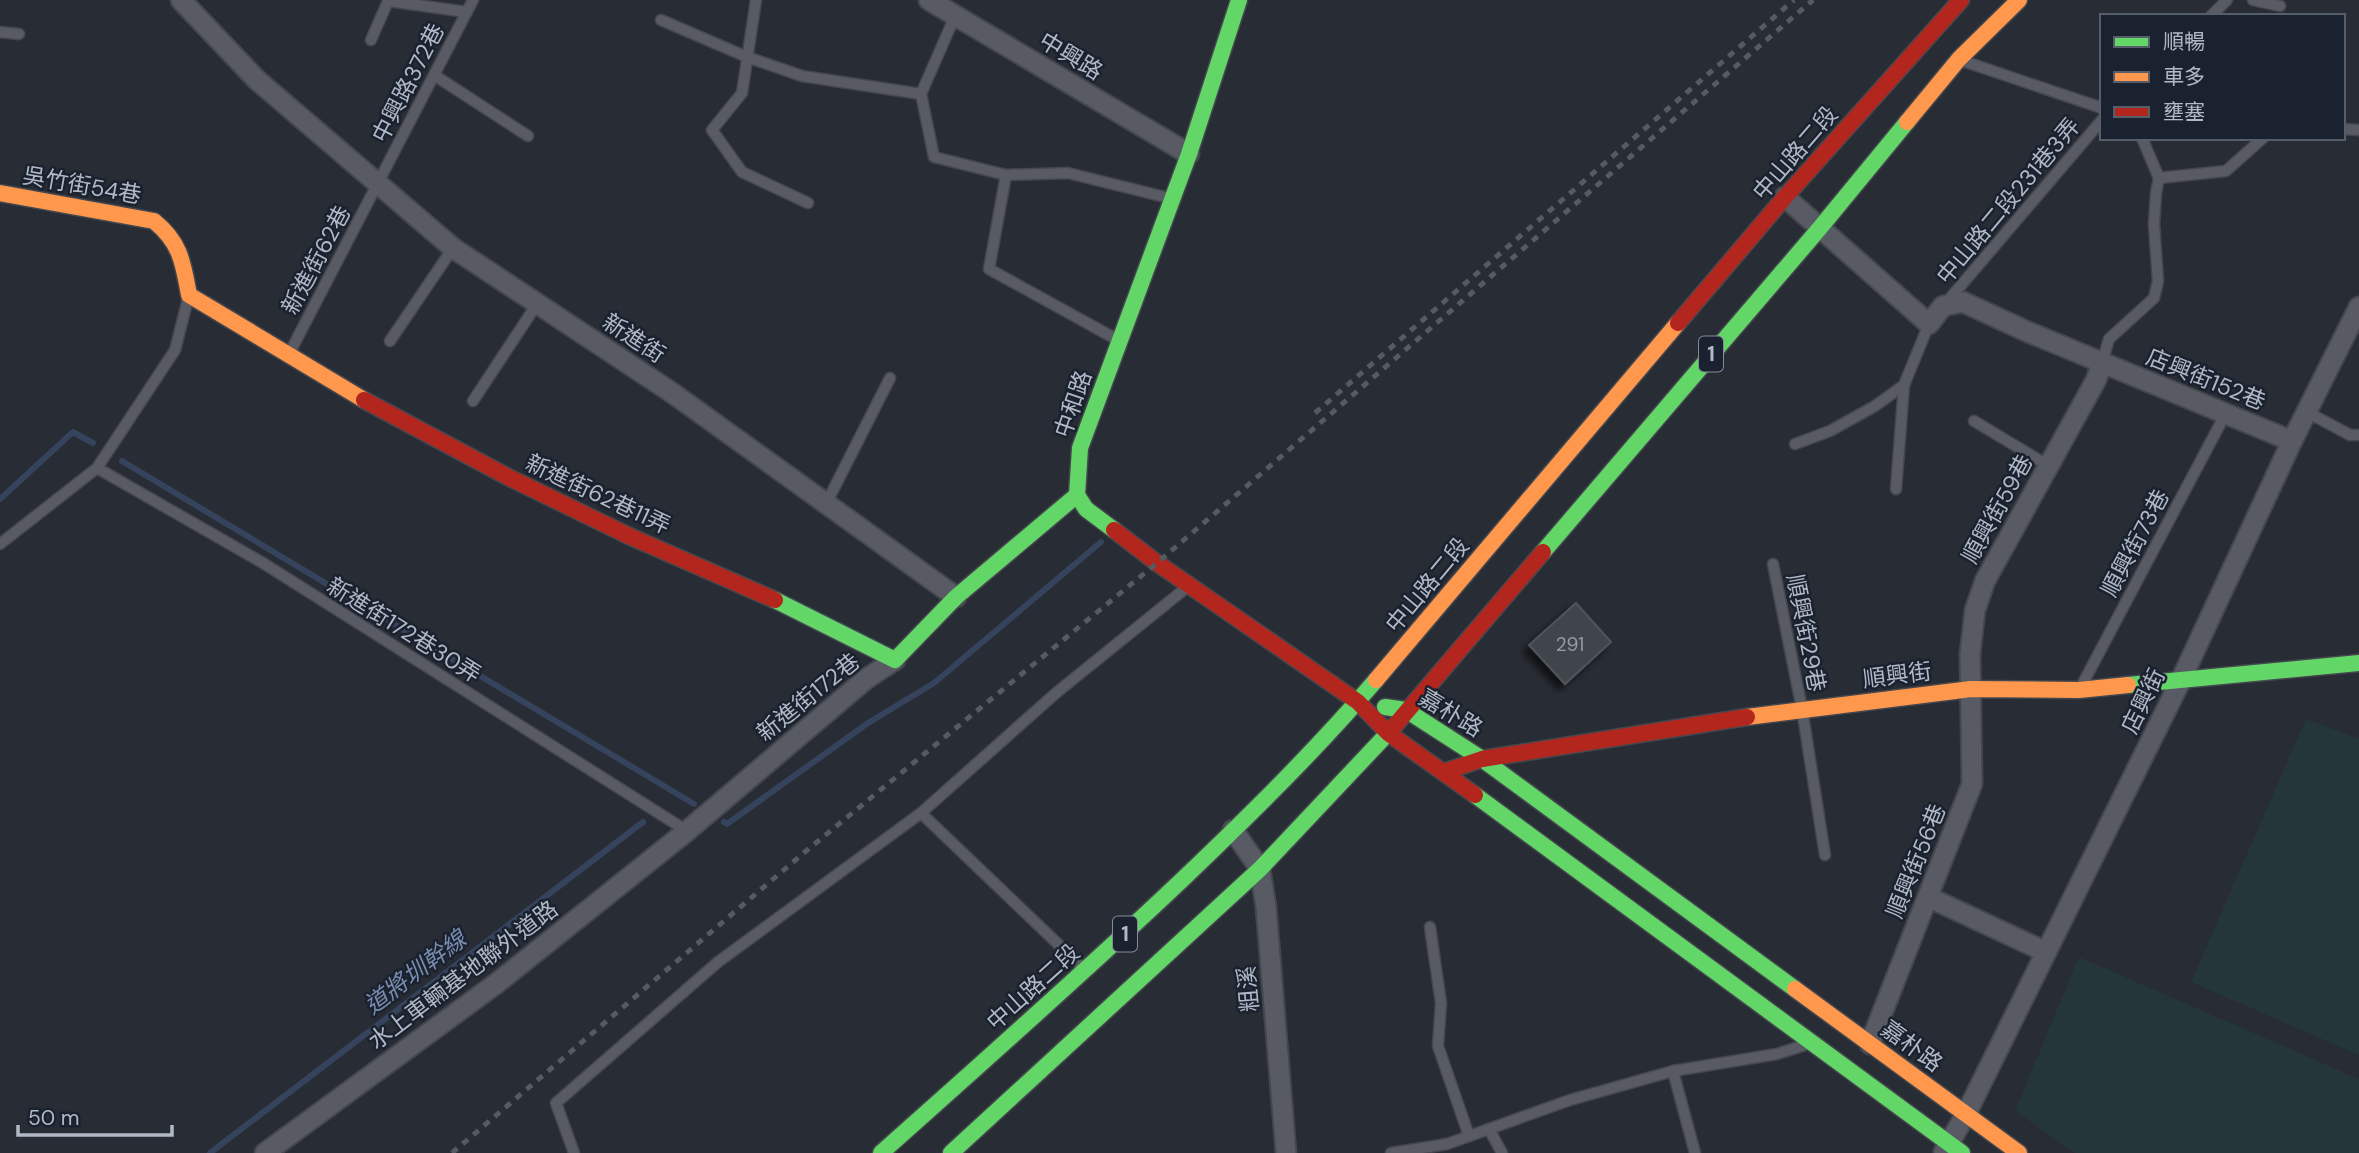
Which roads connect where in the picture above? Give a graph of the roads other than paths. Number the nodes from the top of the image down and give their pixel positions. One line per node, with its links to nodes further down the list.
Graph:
1 (181, 0): 30 (street, 新進街)
2 (473, 0): 11 (lane, 中興路372巷)
3 (756, 0): 18 (lane)
4 (929, 0): 13 (street, 中興路)
5 (1239, 0): 27 (main road, 中和路)
6 (1961, 0): 32 (main road, 中山路二段 / 1)
7 (2019, 0): 19 (main road, 1)
8 (2227, 0): 12 (lane)
9 (2253, 0): 10 (lane)
10 (2280, 7)
11 (467, 12): 17 (lane); 20 (lane, 中興路372巷)
12 (2213, 14)
13 (955, 16): 21 (lane); 27 (street, 中興路)
14 (661, 20): 18 (lane)
15 (0, 32): 16 (lane)
16 (19, 34)
17 (371, 40)
18 (747, 57): 21 (lane); 34 (lane)
19 (1959, 59): 22 (lane); 35 (main road, 1)
20 (434, 75): 24 (lane); 30 (lane, 中興路372巷)
21 (921, 94): 28 (lane)
22 (2100, 107)
23 (2100, 122): 39 (lane, 中山路二段231巷3弄)
24 (528, 136)
25 (2143, 140): 29 (lane)
26 (2261, 140): 29 (lane)
27 (1189, 154): 33 (main road, 中和路)
28 (1006, 175): 33 (lane); 43 (lane)
29 (2159, 178): 45 (lane)
30 (378, 184): 36 (street, 新進街); 44 (lane, 新進街62巷)
31 (0, 193): 37 (main road, 吳竹街54巷)
32 (1785, 197): 35 (street); 69 (main road, 中山路二段 / 1)
33 (1172, 199): 43 (main road, 中和路)
34 (808, 203)
35 (1819, 229): 41 (street); 71 (main road, 1)
36 (453, 248): 38 (street, 新進街); 42 (lane)
37 (189, 295): 44 (main road, 新進街62巷11弄); 56 (lane)
38 (537, 304): 48 (lane); 59 (street, 新進街)
39 (1943, 306): 41 (street); 45 (street, 店興街152巷)
40 (2359, 307): 49 (street, 店興街)
41 (1928, 324): 47 (lane)
42 (390, 341)
43 (1120, 341): 58 (main road, 中和路)
44 (289, 355): 64 (main road, 新進街62巷11弄)
45 (2102, 363): 50 (street, 店興街152巷); 55 (street, 順興街59巷)
46 (890, 377): 59 (lane)
47 (1904, 385): 54 (lane); 57 (lane)
48 (473, 401)
49 (2307, 412): 52 (lane); 53 (street, 店興街)
50 (2225, 413): 53 (street, 店興街152巷); 68 (lane, 順興街73巷)
51 (1974, 421): 55 (lane)
52 (2359, 435)
53 (2292, 441): 66 (street, 店興街)
54 (1796, 444)
55 (2049, 466): 67 (street, 順興街59巷)
56 (97, 468): 60 (lane); 77 (lane, 新進街172巷30弄)
57 (1896, 489)
58 (1077, 495): 62 (main road); 63 (main road)
59 (826, 504): 63 (street, 新進街)
60 (0, 544)
61 (1773, 564): 70 (lane, 順興街29巷)
62 (1191, 584): 69 (main road); 75 (lane)
63 (956, 597): 64 (main road, 新進街172巷)
64 (895, 660): 77 (street, 新進街172巷)
65 (2359, 663): 66 (main road, 順興街)
66 (2180, 681): 68 (main road, 順興街); 82 (street, 店興街)
67 (1971, 689): 68 (main road, 順興街); 70 (main road, 順興街); 80 (street, 順興街56巷)
68 (2079, 690)
69 (1358, 702): 71 (main road, 嘉朴路); 72 (main road); 76 (main road, 中山路二段 / 1)
70 (1802, 709): 73 (main road, 順興街); 78 (lane, 順興街29巷)
71 (1406, 710): 72 (main road, 1); 73 (main road, 嘉朴路)
72 (1388, 733): 74 (main road); 79 (main road, 1)
73 (1482, 759): 74 (main road, 順興街); 85 (main road, 嘉朴路)
74 (1444, 772): 84 (main road)
75 (920, 813): 83 (lane); 92 (lane)
76 (1233, 830): 79 (street, 粗溪); 83 (main road, 中山路二段 / 1)
77 (687, 831): 91 (street, 水上車輛基地聯外道路)
78 (1825, 855)
79 (1260, 869): 94 (main road, 1); 95 (street, 粗溪)
80 (1928, 897): 82 (street); 85 (street, 順興街56巷)
81 (1430, 927): 89 (lane)
82 (2046, 952): 87 (street, 店興街)
83 (1086, 971): 93 (main road, 中山路二段 / 1)
84 (1813, 1043): 86 (lane); 90 (main road)
85 (1870, 1044): 87 (main road, 嘉朴路)
86 (1673, 1071): 88 (lane); 98 (lane)
87 (1966, 1114): 90 (street, 店興街); 99 (main road, 嘉朴路)
88 (1489, 1129): 89 (lane); 97 (lane)
89 (1469, 1136): 96 (lane)
90 (1951, 1150)
91 (265, 1153)
92 (574, 1153)
93 (881, 1153)
94 (951, 1153)
95 (1286, 1153)
96 (1391, 1153)
97 (1502, 1153)
98 (1695, 1153)
99 (2019, 1153)

